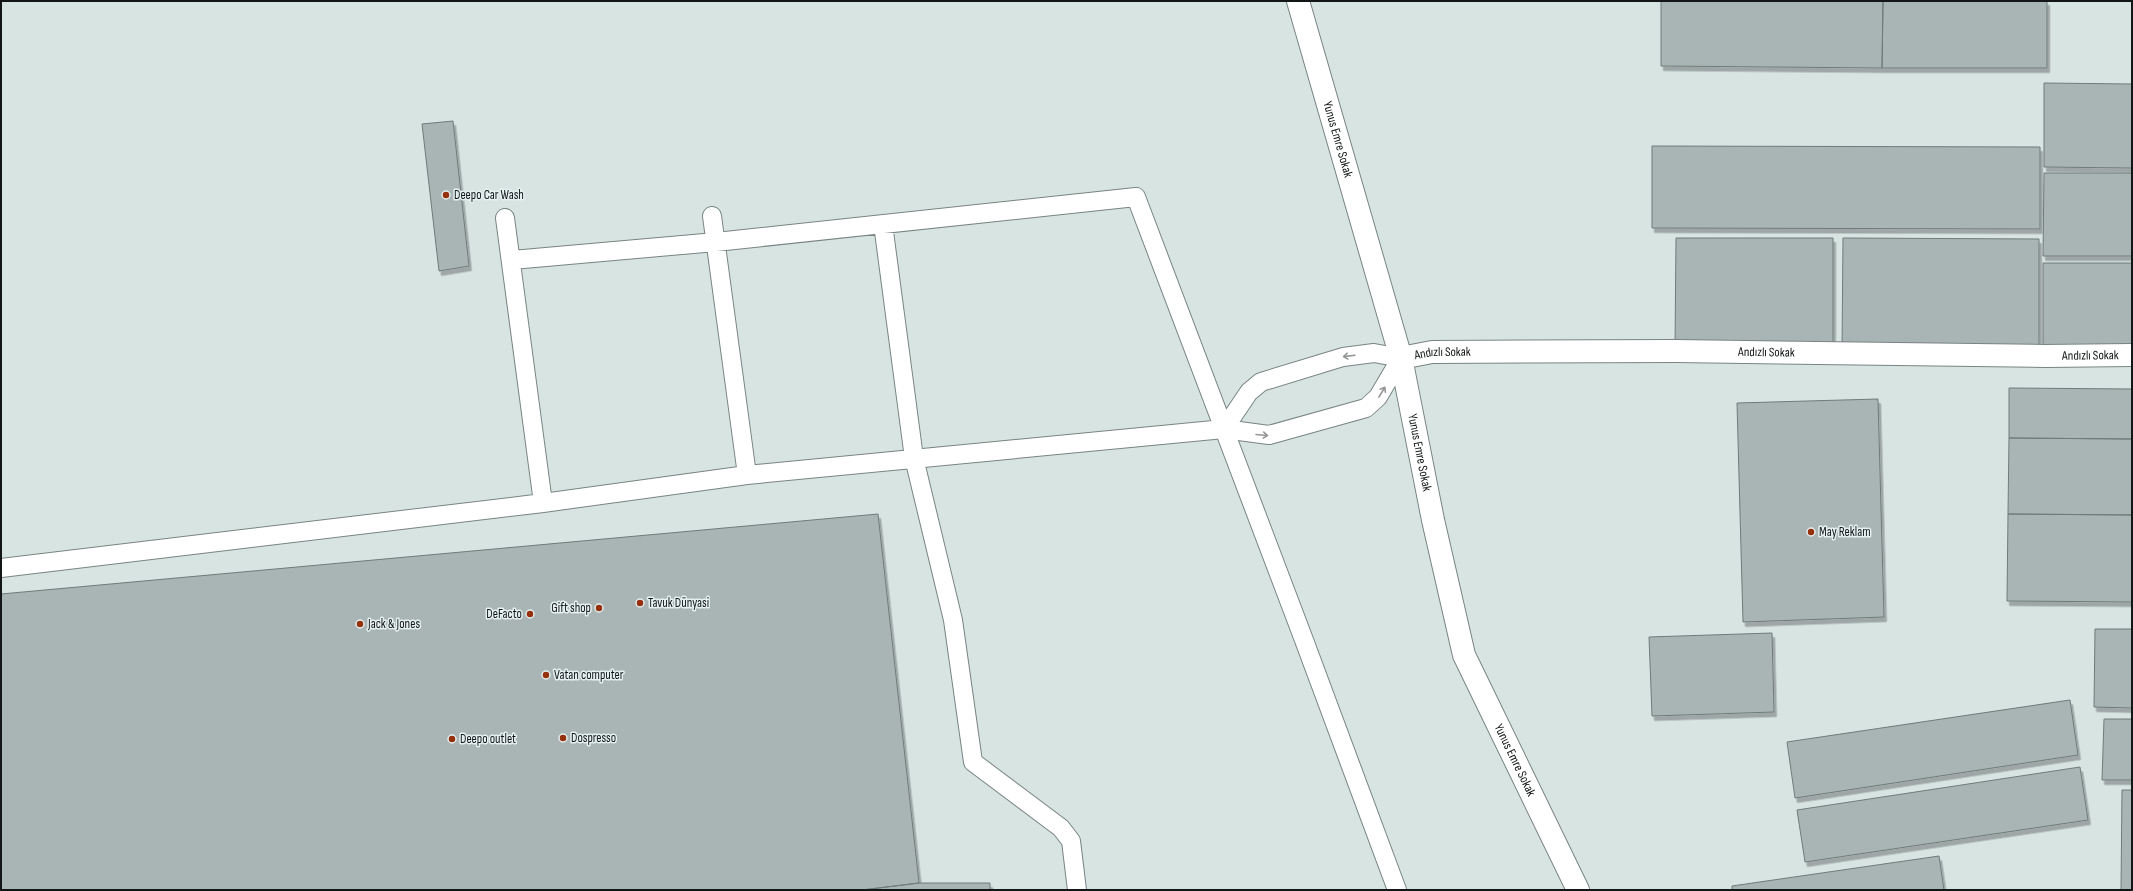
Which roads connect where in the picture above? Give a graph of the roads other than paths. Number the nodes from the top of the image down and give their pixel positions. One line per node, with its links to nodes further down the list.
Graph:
1 (1298, 1): 8 (street, Yunus Emre Sokak)
2 (712, 216): 5 (lane)
3 (505, 218): 6 (lane)
4 (883, 224): 5 (lane); 9 (lane); 10 (lane)
5 (716, 242): 6 (lane); 11 (lane)
6 (512, 260): 12 (lane)
7 (2132, 354): 8 (street, Andızlı Sokak)
8 (1401, 358): 9 (lane, one-way to 9); 9 (lane, one-way to 8); 16 (street, Yunus Emre Sokak)
9 (1224, 429): 10 (lane); 15 (lane)
10 (914, 458): 11 (lane); 14 (lane)
11 (747, 475): 12 (lane)
12 (543, 503): 13 (lane)
13 (1, 568)
14 (1077, 890)
15 (1397, 890)
16 (1578, 890)

